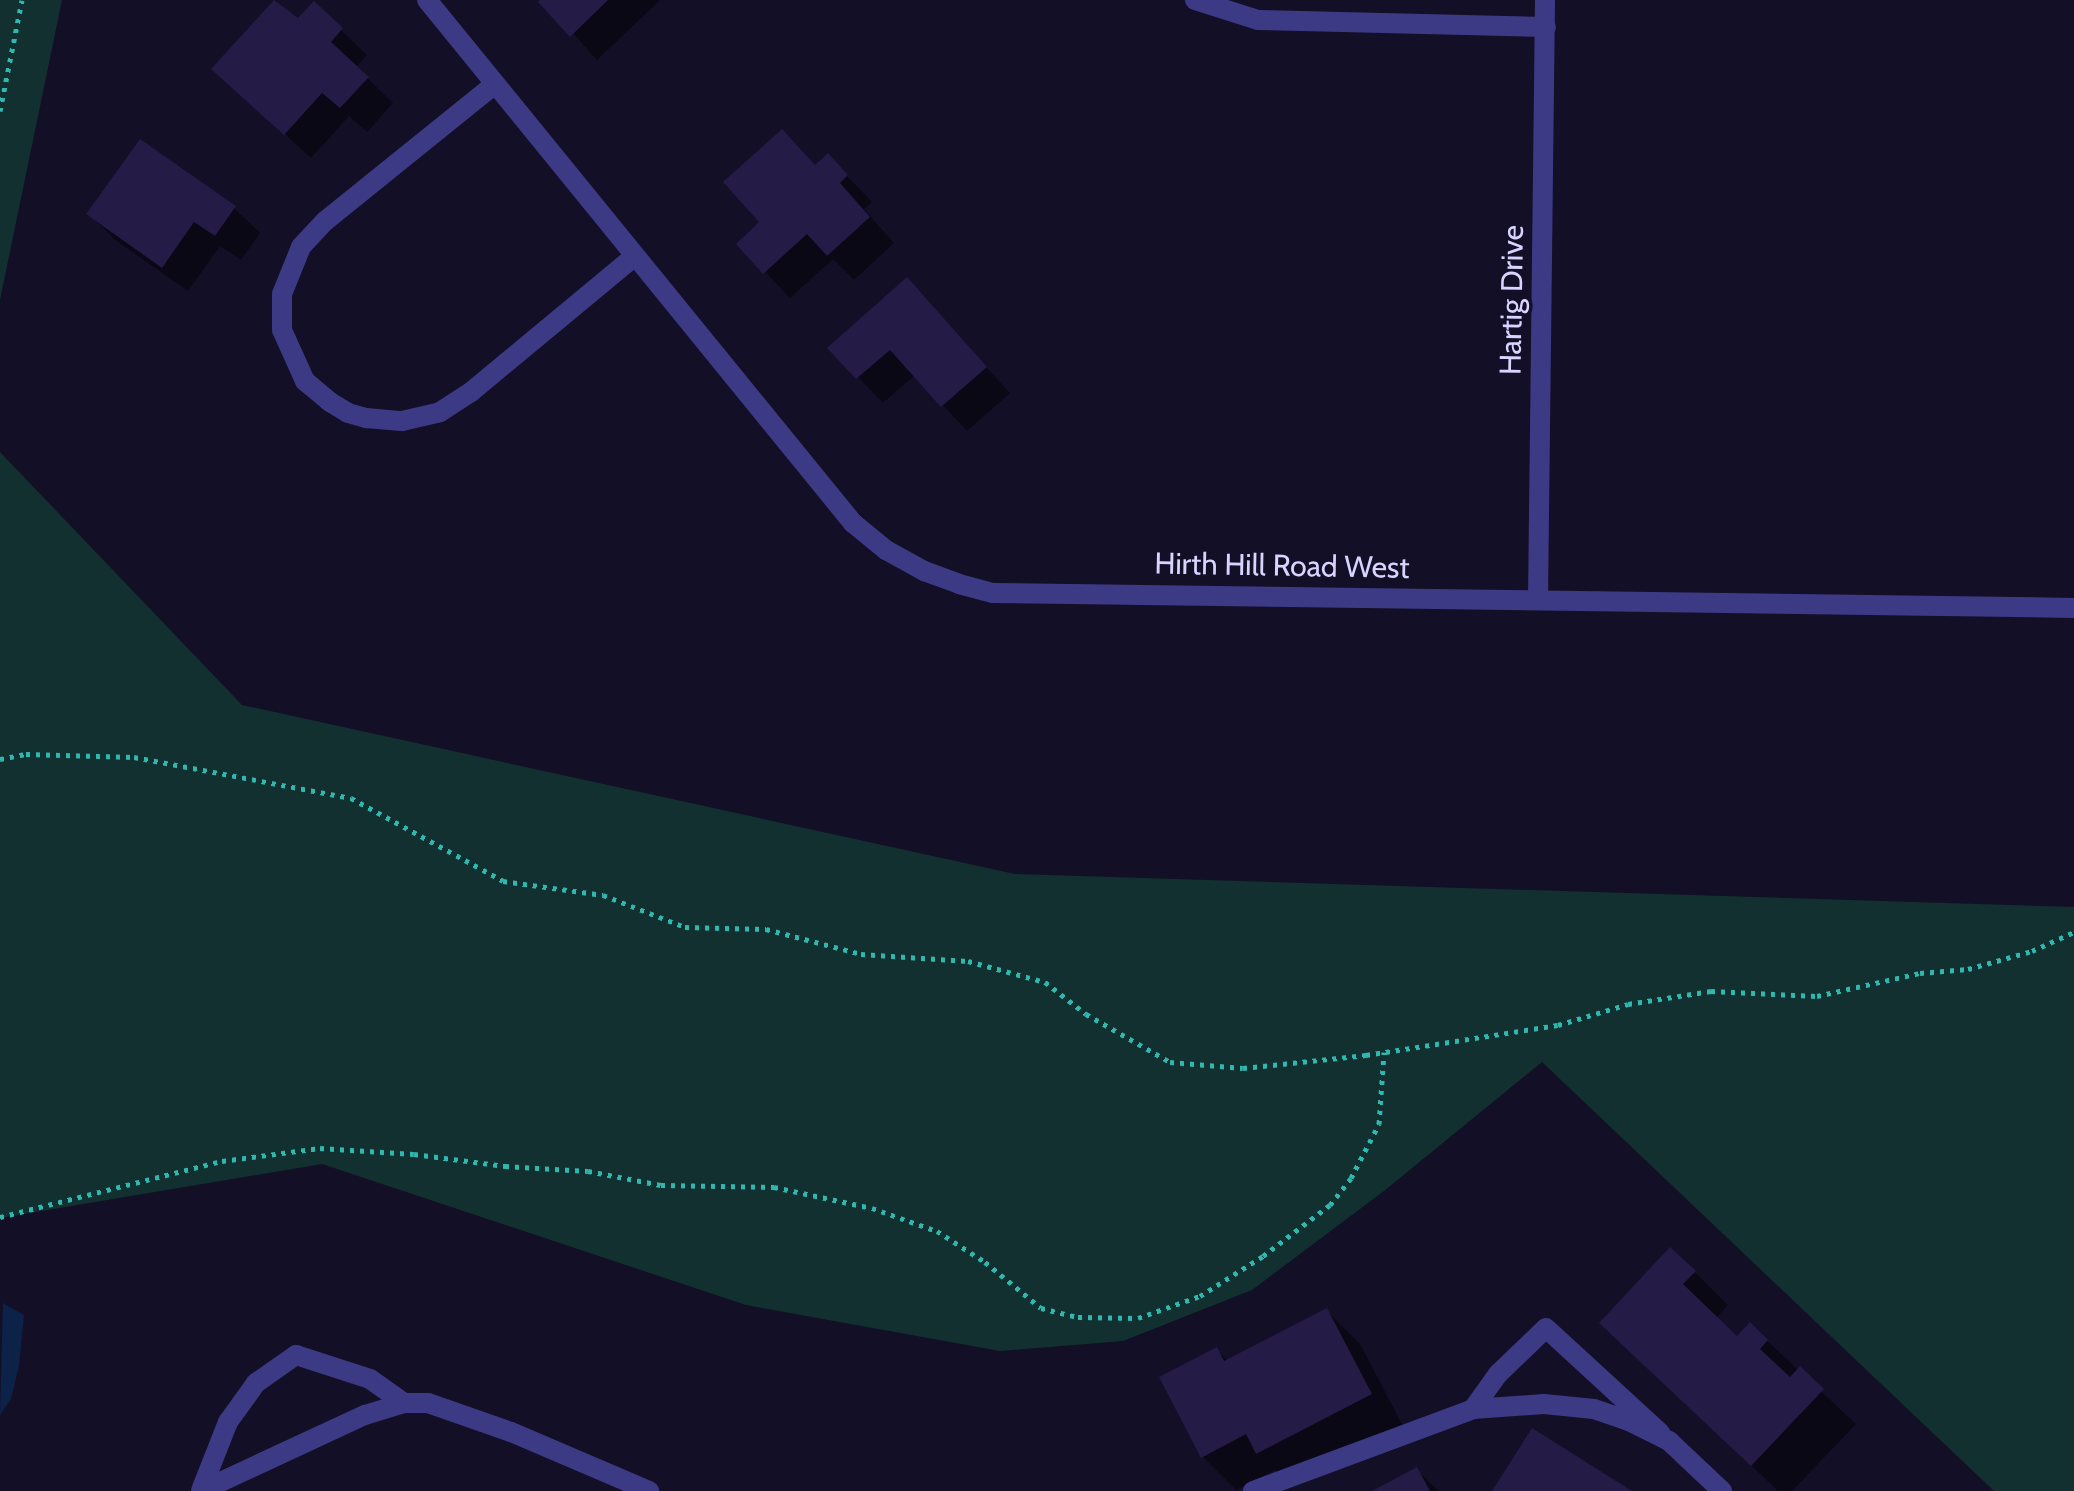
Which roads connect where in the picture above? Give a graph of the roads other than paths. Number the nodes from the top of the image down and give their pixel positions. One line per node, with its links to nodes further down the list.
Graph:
1 (427, 0): 5 (street, Hirth Hill Road West)
2 (1195, 0): 4 (street)
3 (1545, 0): 4 (street, Hartig Drive)
4 (1546, 27): 7 (street, Hartig Drive)
5 (495, 84): 6 (street, Hirth Hill Road West); 6 (street)
6 (635, 256): 7 (street, Hirth Hill Road West)
7 (1538, 600): 8 (street, Hirth Hill Road West)
8 (2074, 608)
9 (404, 1403): 12 (street); 12 (street); 13 (street)
10 (1473, 1409): 11 (street); 11 (street); 14 (street)
11 (1669, 1441): 15 (street)
12 (202, 1490)
13 (646, 1490)
14 (1253, 1491)
15 (1722, 1491)

